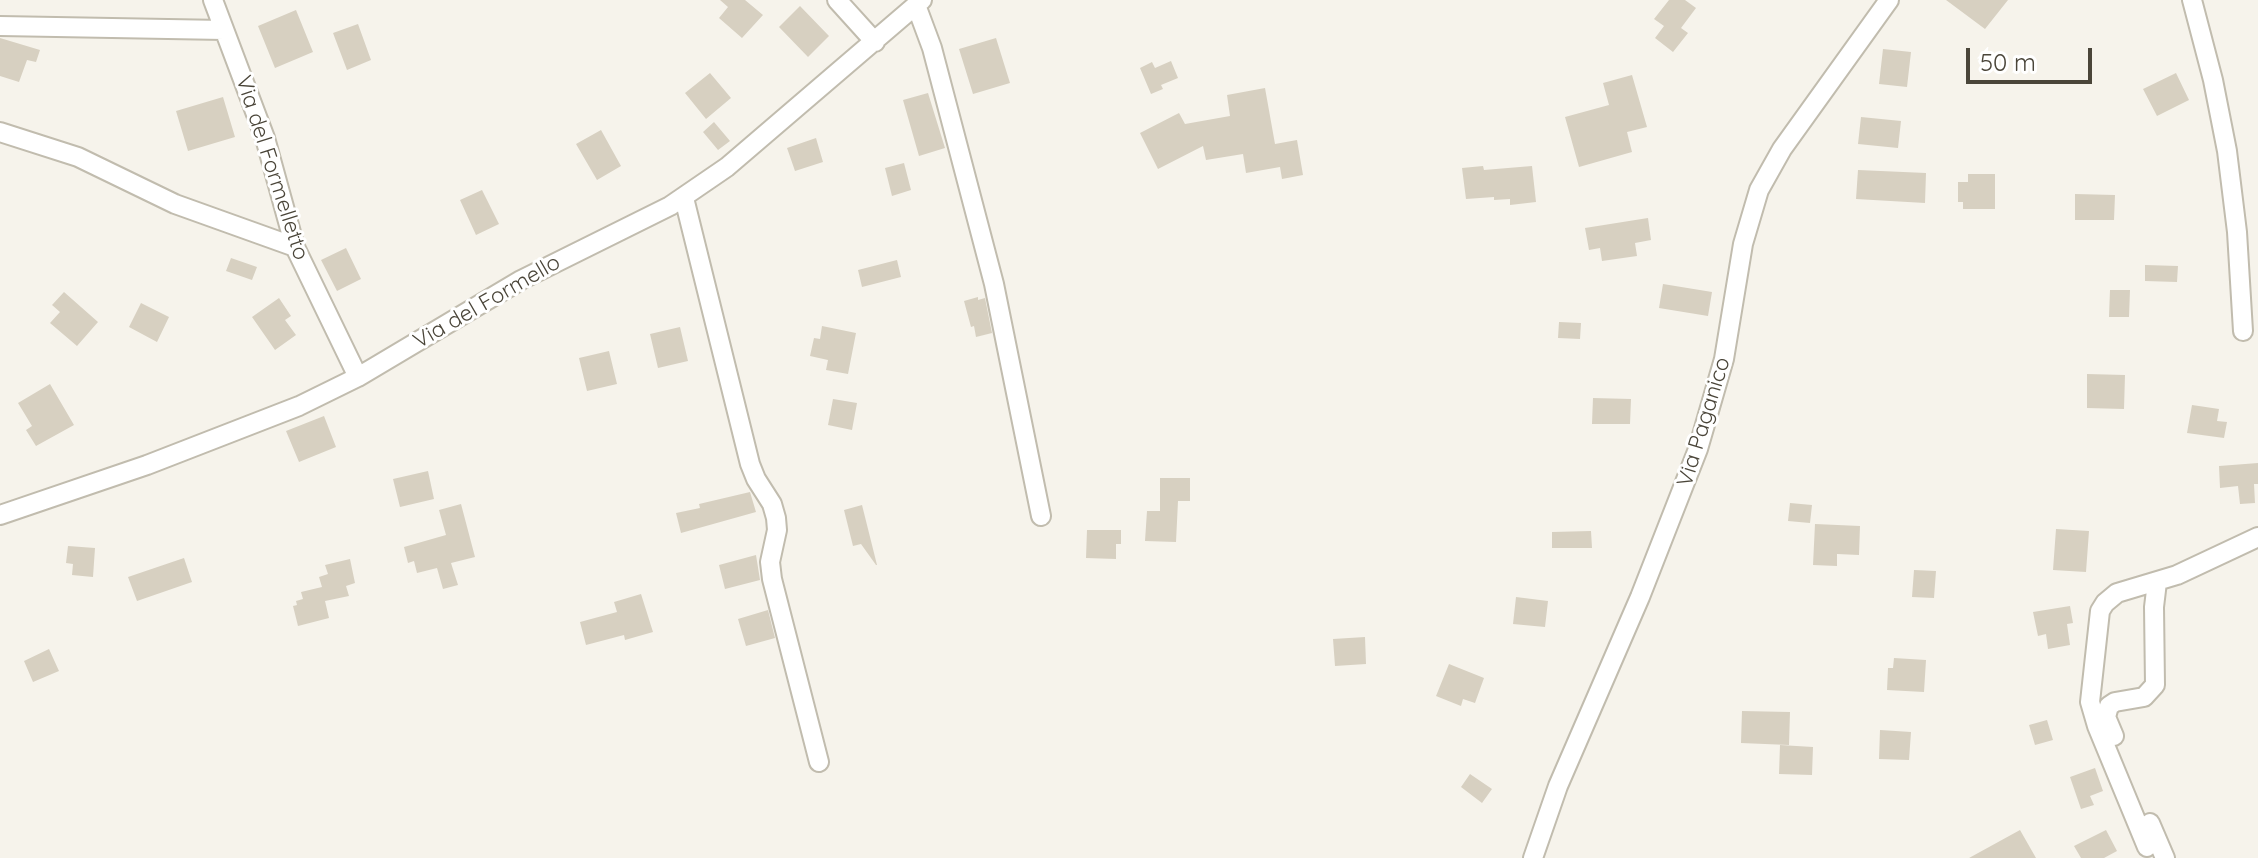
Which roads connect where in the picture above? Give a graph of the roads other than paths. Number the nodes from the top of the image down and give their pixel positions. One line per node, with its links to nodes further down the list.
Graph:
1 (213, 0): 7 (street, Via del Formelletto)
2 (837, 0): 8 (street)
3 (1889, 0): 20 (street, Via Paganico)
4 (2192, 0): 12 (street)
5 (919, 3): 8 (street, Via del Formello); 15 (street)
6 (0, 26): 7 (street)
7 (224, 30): 11 (street, Via del Formelletto)
8 (875, 42): 10 (street, Via del Formello)
9 (0, 132): 11 (street)
10 (684, 198): 13 (street, Via del Formello); 18 (street)
11 (295, 247): 13 (street, Via del Formelletto)
12 (2243, 331)
13 (358, 377): 14 (street, Via del Formello)
14 (0, 515)
15 (1041, 516)
16 (2258, 537): 17 (street)
17 (2157, 582): 19 (street); 21 (street)
18 (819, 762)
19 (2147, 847)
20 (1533, 858)
21 (2165, 858)

